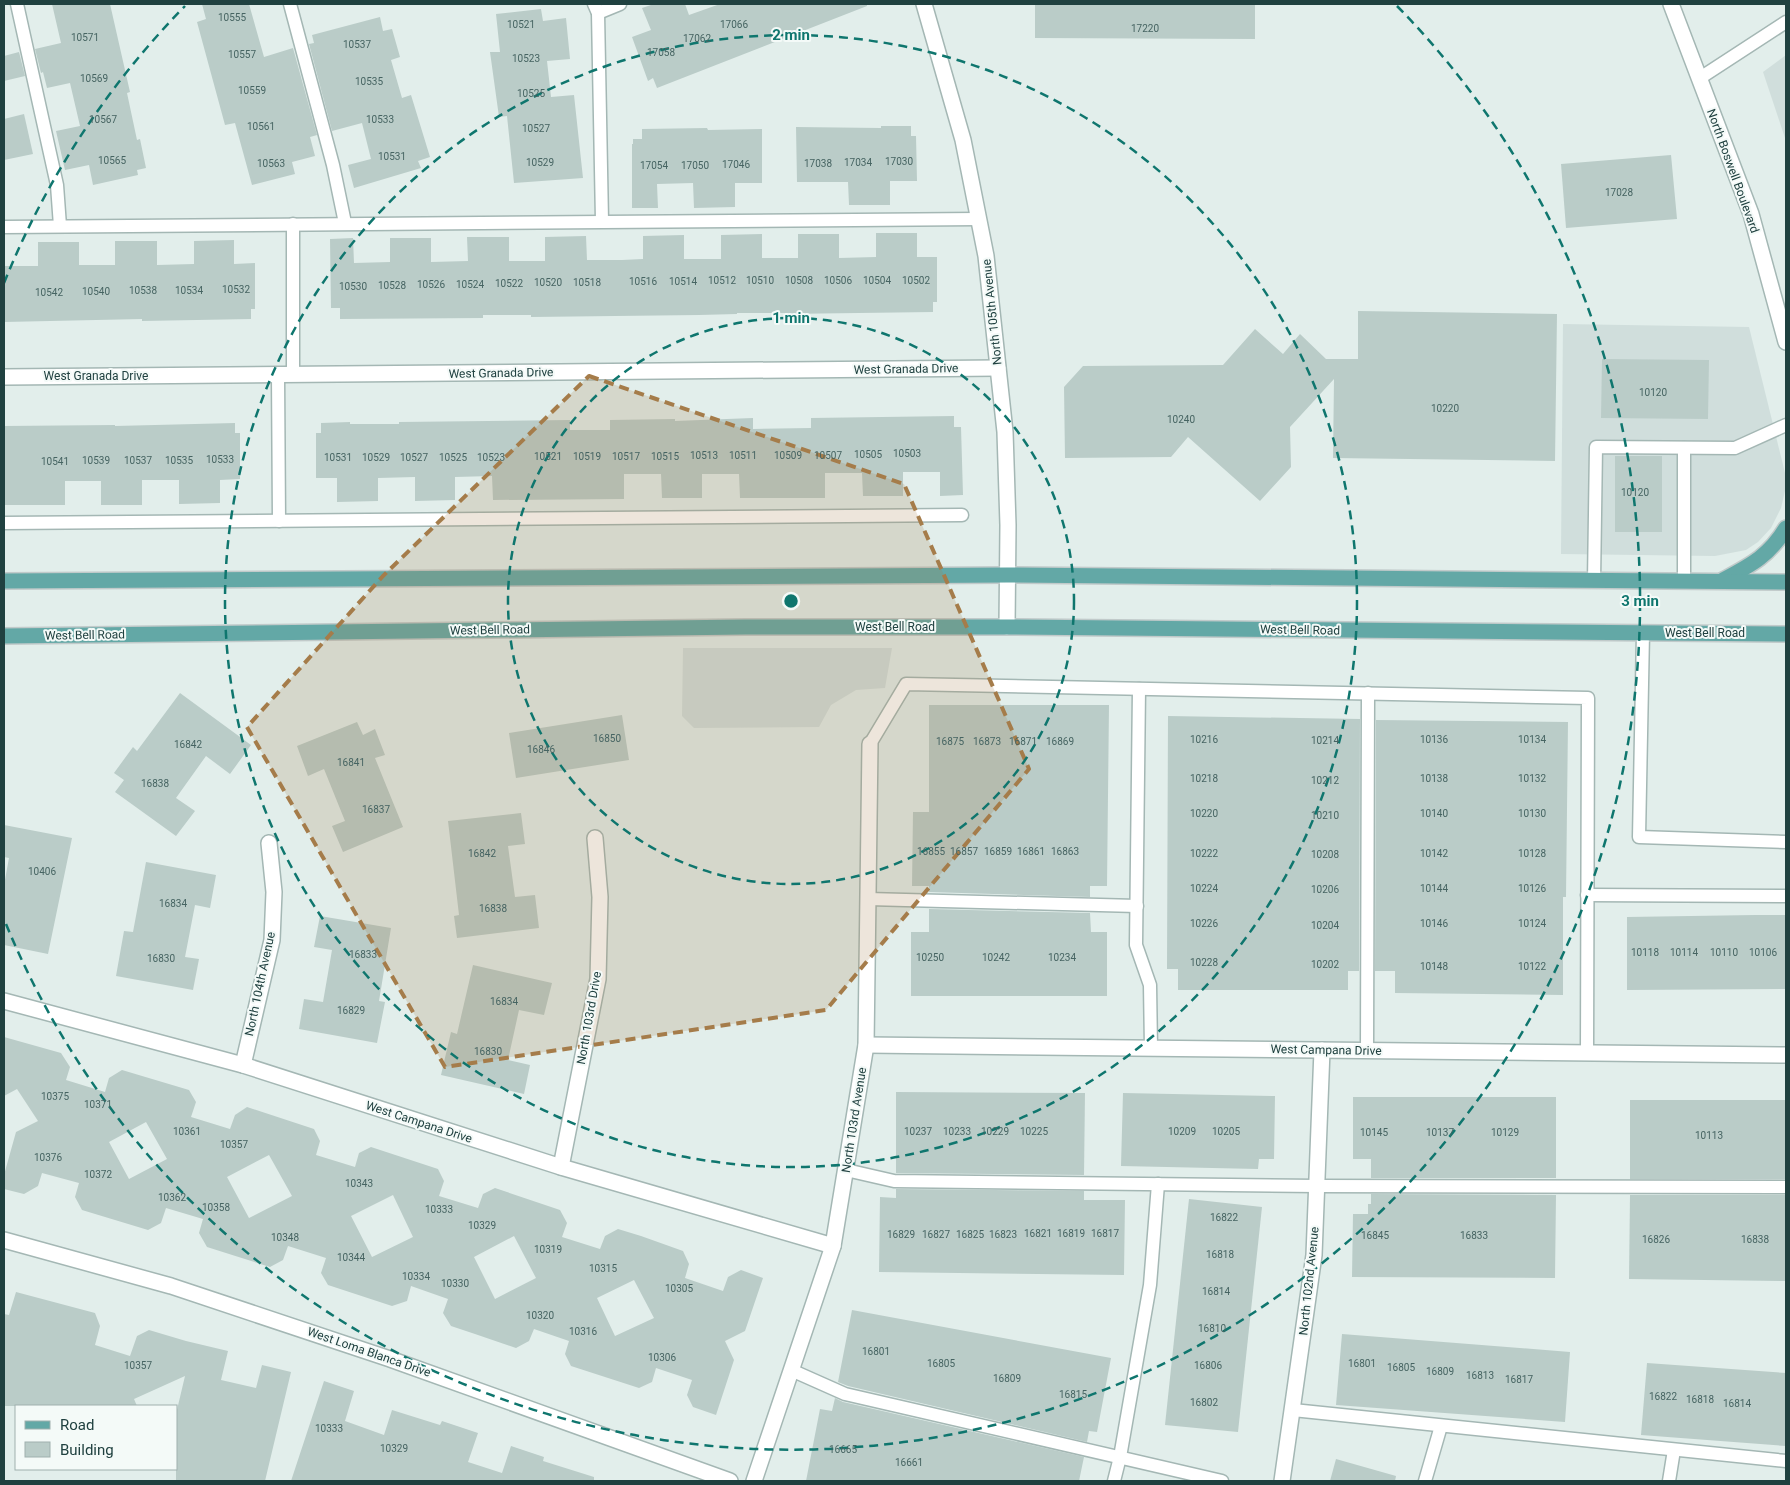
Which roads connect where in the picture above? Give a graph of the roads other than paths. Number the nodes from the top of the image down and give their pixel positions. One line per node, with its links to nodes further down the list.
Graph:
1 (17, 4): 13 (lane)
2 (290, 4): 11 (lane)
3 (620, 4): 6 (lane)
4 (924, 4): 9 (street, North 105th Avenue)
5 (1670, 4): 8 (street, North Boswell Boulevard)
6 (596, 8): 10 (lane)
7 (1786, 22): 8 (lane)
8 (1700, 78): 15 (street, North Boswell Boulevard)
9 (980, 219): 10 (lane); 16 (street, North 105th Avenue)
10 (602, 221): 11 (lane)
11 (344, 223): 12 (lane)
12 (293, 224): 13 (lane); 17 (lane)
13 (60, 226): 14 (lane)
14 (4, 227)
15 (1786, 342)
16 (998, 368): 17 (street, West Granada Drive); 25 (street, North 105th Avenue)
17 (285, 375): 18 (street, West Granada Drive); 22 (lane)
18 (4, 377)
19 (1786, 425): 20 (lane)
20 (1684, 448): 27 (lane); 28 (lane)
21 (962, 515): 22 (lane)
22 (279, 521): 23 (lane)
23 (4, 523)
24 (1786, 528): 29 (main road)
25 (1007, 575): 26 (main road); 27 (main road); 31 (street, North 105th Avenue)
26 (4, 581)
27 (1594, 581): 28 (main road)
28 (1684, 582): 29 (main road)
29 (1719, 582): 30 (main road)
30 (1786, 582)
31 (1007, 627): 32 (main road, West Bell Road); 34 (main road, West Bell Road)
32 (1643, 632): 33 (main road, West Bell Road); 39 (lane)
33 (1786, 634)
34 (4, 636)
35 (1139, 689): 36 (lane); 37 (lane); 44 (lane)
36 (1368, 693): 41 (lane); 49 (lane)
37 (870, 744): 43 (street, North 103rd Avenue)
38 (595, 838): 53 (street, North 103rd Drive)
39 (1786, 842)
40 (269, 843): 52 (street, North 104th Avenue)
41 (1588, 895): 42 (lane); 50 (lane)
42 (1786, 896)
43 (868, 899): 44 (lane); 46 (street, North 103rd Avenue)
44 (1137, 906): 47 (lane)
45 (4, 1001): 52 (street, West Campana Drive)
46 (866, 1045): 47 (street, West Campana Drive); 54 (street, North 103rd Avenue)
47 (1151, 1048): 48 (street, West Campana Drive)
48 (1322, 1050): 49 (street, West Campana Drive); 56 (street, North 102nd Avenue)
49 (1367, 1050): 50 (street, West Campana Drive)
50 (1587, 1053): 51 (street, West Campana Drive)
51 (1786, 1055)
52 (242, 1065): 53 (street, West Campana Drive)
53 (561, 1167): 59 (street, West Campana Drive)
54 (846, 1170): 55 (lane); 59 (street, North 103rd Avenue)
55 (1158, 1184): 56 (lane); 64 (lane)
56 (1317, 1186): 57 (lane); 61 (street, North 102nd Avenue)
57 (1786, 1187)
58 (4, 1240): 66 (street, West Loma Blanca Drive)
59 (833, 1246): 60 (street, North 103rd Avenue)
60 (792, 1370): 64 (lane); 67 (street, North 103rd Avenue)
61 (1293, 1410): 62 (lane); 70 (street, North 102nd Avenue)
62 (1442, 1426): 63 (lane); 71 (lane)
63 (1674, 1450): 65 (lane); 72 (lane)
64 (1120, 1458): 68 (lane); 69 (lane)
65 (1786, 1461)
66 (730, 1481)
67 (754, 1481)
68 (1114, 1481)
69 (1222, 1481)
70 (1282, 1481)
71 (1425, 1481)
72 (1669, 1481)

